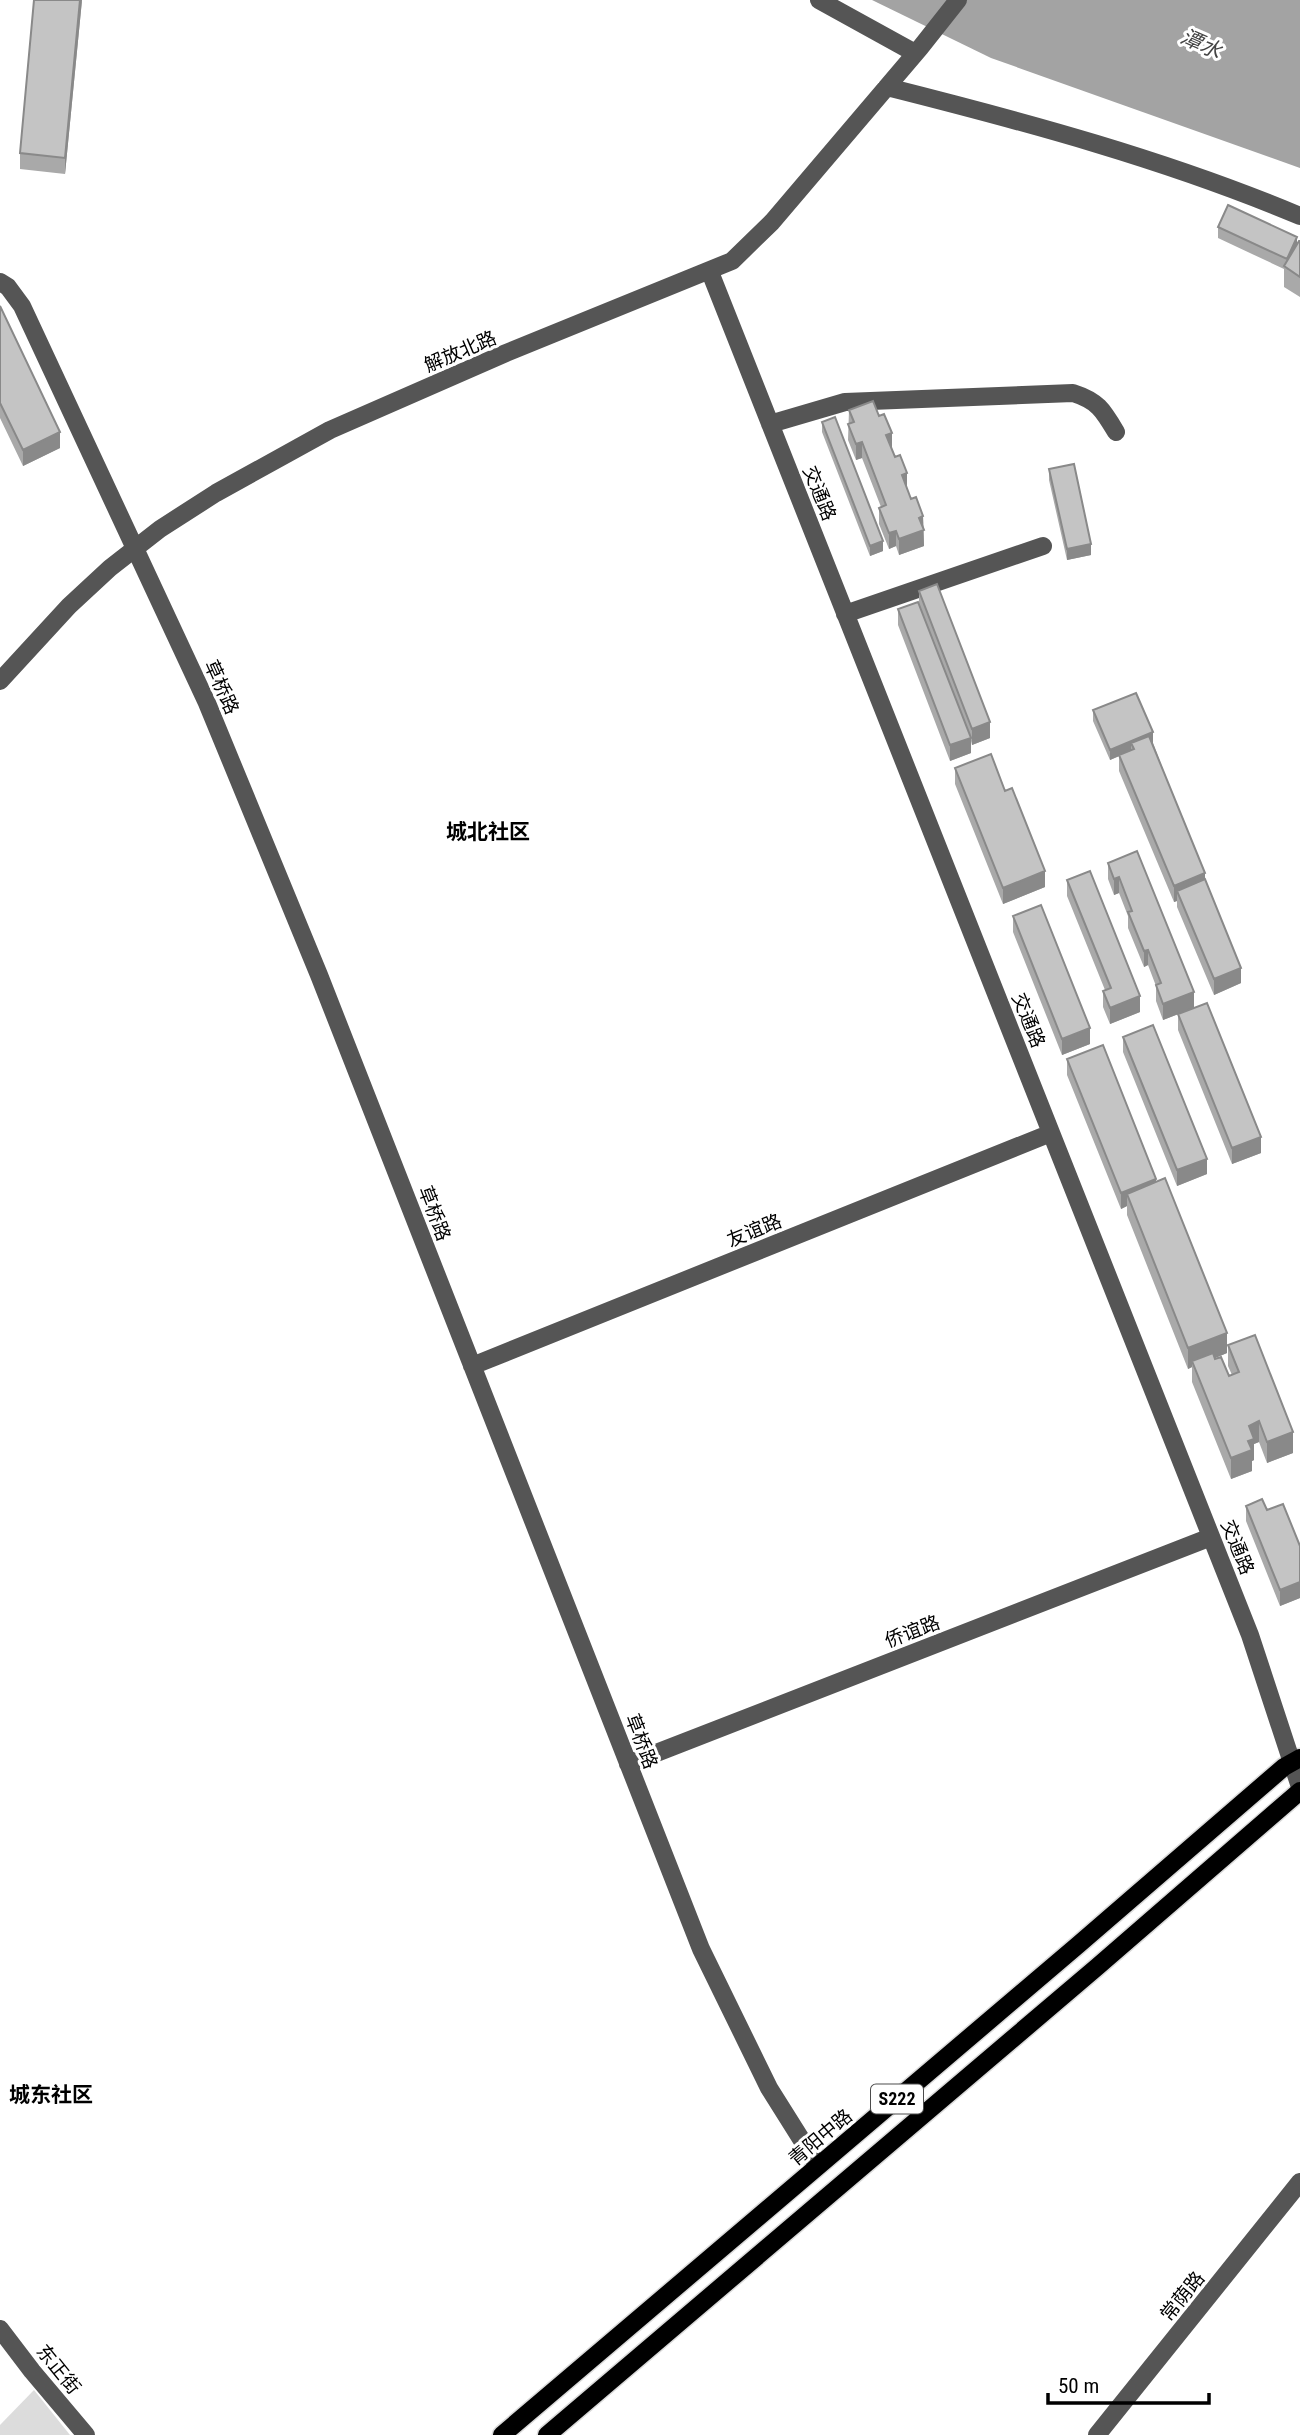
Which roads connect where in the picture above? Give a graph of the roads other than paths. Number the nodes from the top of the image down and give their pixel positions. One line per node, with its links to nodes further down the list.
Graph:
1 (819, 0): 3 (street)
2 (958, 0): 3 (street, 解放北路)
3 (918, 51): 4 (street, 解放北路)
4 (887, 87): 5 (street); 6 (street, 解放北路)
5 (1300, 216)
6 (710, 272): 8 (street, 交通路); 11 (street, 解放北路)
7 (0, 282): 11 (street, 草桥路)
8 (770, 424): 9 (street); 12 (street, 交通路)
9 (1116, 432)
10 (1043, 546): 12 (street)
11 (135, 548): 13 (street, 解放北路); 15 (street, 草桥路)
12 (845, 614): 14 (street, 交通路)
13 (0, 681)
14 (1051, 1133): 15 (street, 友谊路); 16 (street, 交通路)
15 (472, 1366): 18 (street, 草桥路)
16 (1211, 1536): 17 (street, 交通路); 18 (street, 侨谊路)
17 (1296, 1760): 19 (street, 交通路); 20 (main road, 青阳中路 / S222)
18 (628, 1764): 20 (street, 草桥路)
19 (1300, 1790): 25 (main road, S222)
20 (818, 2166): 24 (main road, 青阳中路 / S222)
21 (1300, 2182): 26 (street, 常荫路)
22 (0, 2329): 23 (street, 东正街)
23 (86, 2435)
24 (502, 2435)
25 (547, 2435)
26 (1097, 2435)

